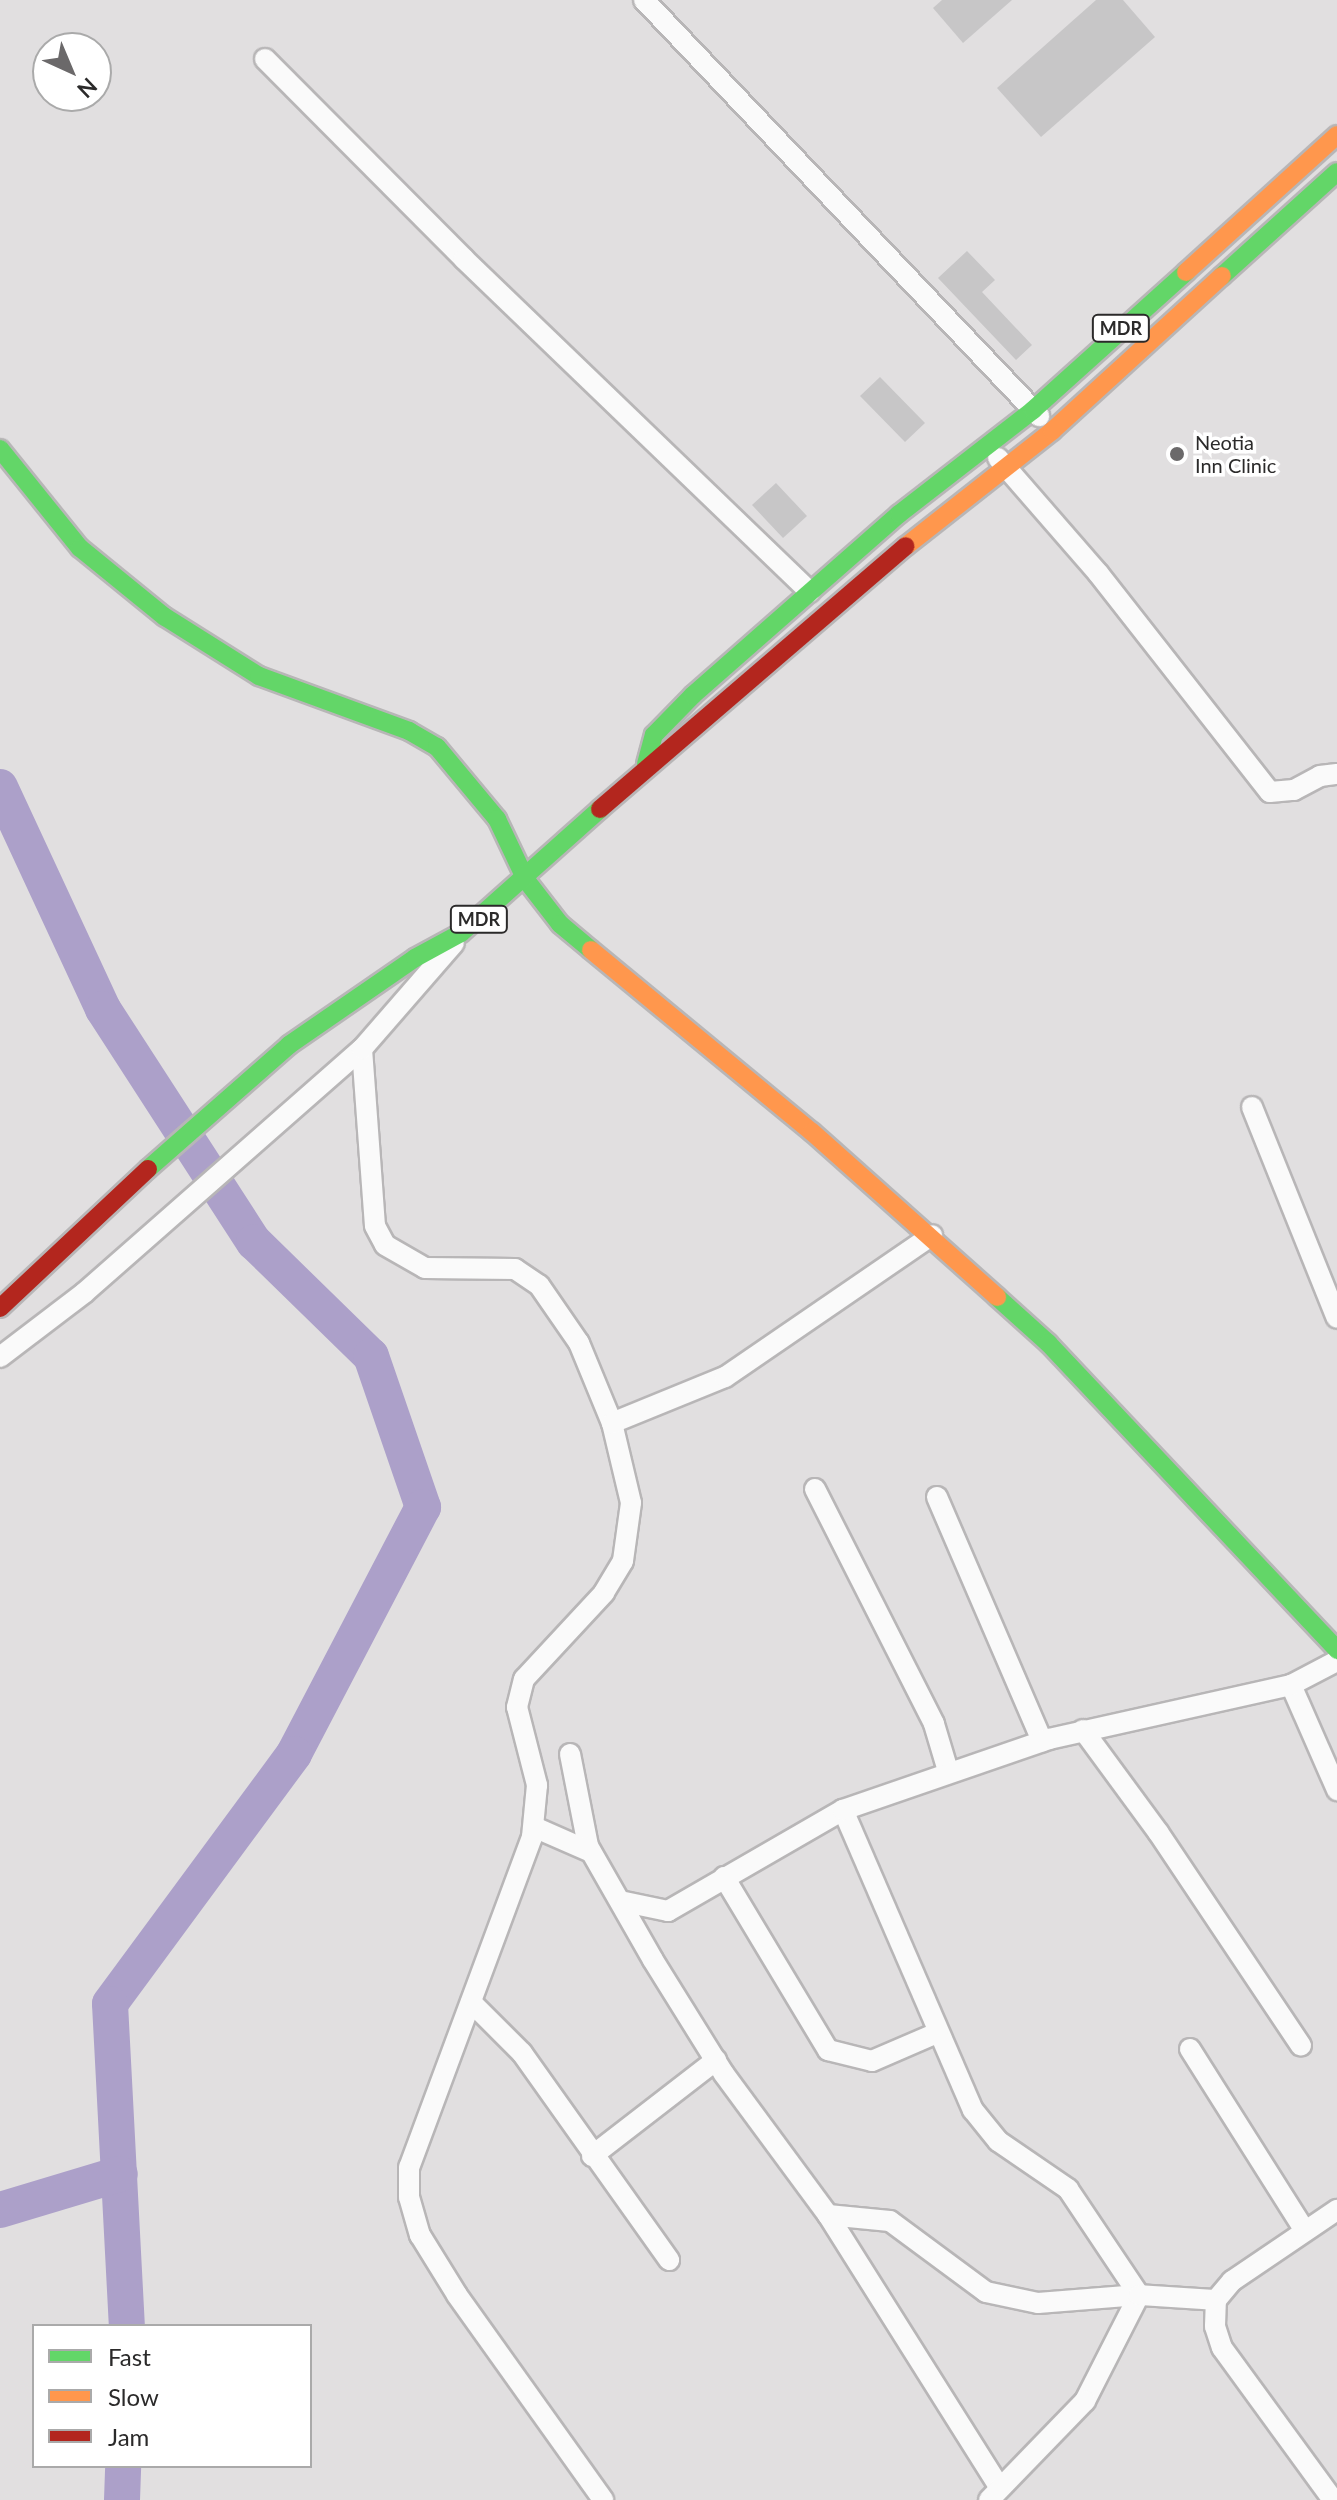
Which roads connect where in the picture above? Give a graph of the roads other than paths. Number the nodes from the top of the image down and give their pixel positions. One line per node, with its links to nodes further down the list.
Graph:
1 (644, 0): 5 (street)
2 (265, 59): 10 (street)
3 (1337, 135): 5 (main road, MDR)
4 (1337, 172): 6 (main road, MDR)
5 (1033, 410): 6 (street); 7 (main road, MDR)
6 (1052, 431): 9 (main road, MDR)
7 (986, 445): 9 (street); 10 (main road, MDR)
8 (0, 449): 13 (main road)
9 (1005, 466): 11 (main road, MDR); 12 (street)
10 (810, 592): 11 (main road, MDR)
11 (646, 764): 13 (main road, MDR)
12 (1337, 774)
13 (526, 880): 14 (main road, MDR); 17 (main road)
14 (461, 933): 15 (street); 18 (main road, MDR)
15 (362, 1049): 20 (street); 21 (street)
16 (1252, 1107): 19 (street)
17 (932, 1235): 21 (street); 24 (main road)
18 (0, 1308)
19 (1337, 1318)
20 (0, 1357)
21 (612, 1423): 33 (street)
22 (815, 1489): 30 (street)
23 (937, 1497): 28 (street)
24 (1337, 1650)
25 (1337, 1661): 26 (street)
26 (1291, 1685): 27 (street); 31 (street)
27 (1083, 1730): 28 (street); 39 (street)
28 (1042, 1741): 30 (street)
29 (570, 1754): 34 (street)
30 (948, 1771): 32 (street)
31 (1337, 1790)
32 (843, 1810): 35 (street); 38 (street)
33 (534, 1827): 34 (street); 37 (street)
34 (591, 1852): 36 (street)
35 (724, 1877): 36 (street); 38 (street)
36 (620, 1901): 41 (street)
37 (471, 2002): 42 (street); 50 (street)
38 (937, 2033): 47 (street)
39 (1301, 2046)
40 (1190, 2049): 45 (street)
41 (716, 2060): 42 (street); 44 (street)
42 (592, 2156): 46 (street)
43 (1337, 2210): 45 (street)
44 (828, 2215): 47 (street); 49 (street)
45 (1305, 2231): 48 (street)
46 (669, 2260)
47 (1139, 2295): 48 (street); 49 (street)
48 (1216, 2300): 51 (street)
49 (993, 2493)
50 (603, 2500)
51 (1333, 2500)

